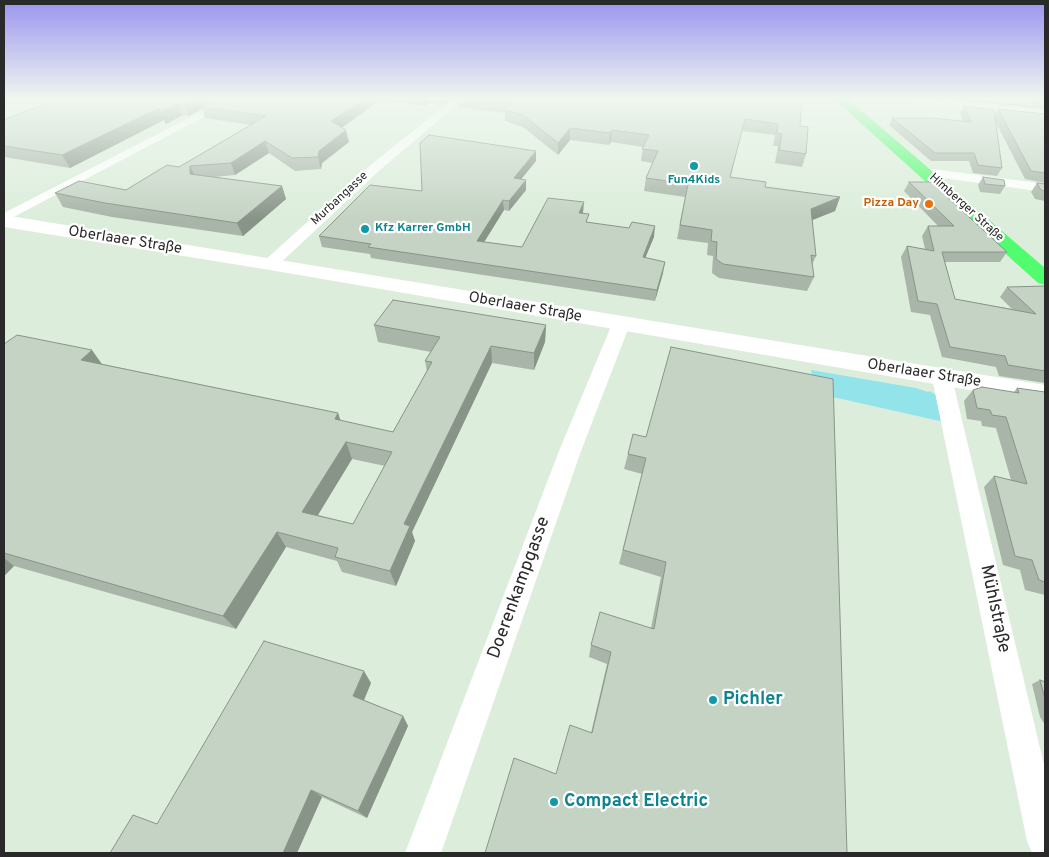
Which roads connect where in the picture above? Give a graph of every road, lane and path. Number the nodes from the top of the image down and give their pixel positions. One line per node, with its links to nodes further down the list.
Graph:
1 (156, 139): 6 (street)
2 (410, 139): 7 (street, Murbangasse)
3 (888, 139): 4 (main road, Himberger Straße)
4 (925, 172): 5 (street); 8 (main road, Himberger Straße)
5 (1045, 188)
6 (4, 220): 7 (main road, Oberlaaer Straße)
7 (270, 264): 9 (main road, Oberlaaer Straße)
8 (1042, 273)
9 (621, 324): 10 (main road, Oberlaaer Straße); 14 (street, Doerenkampgasse)
10 (942, 378): 11 (main road, Oberlaaer Straße); 12 (street, Mühlstraße)
11 (1045, 394)
12 (1038, 770): 13 (street, Mühlstraße)
13 (1045, 840)
14 (423, 853)

